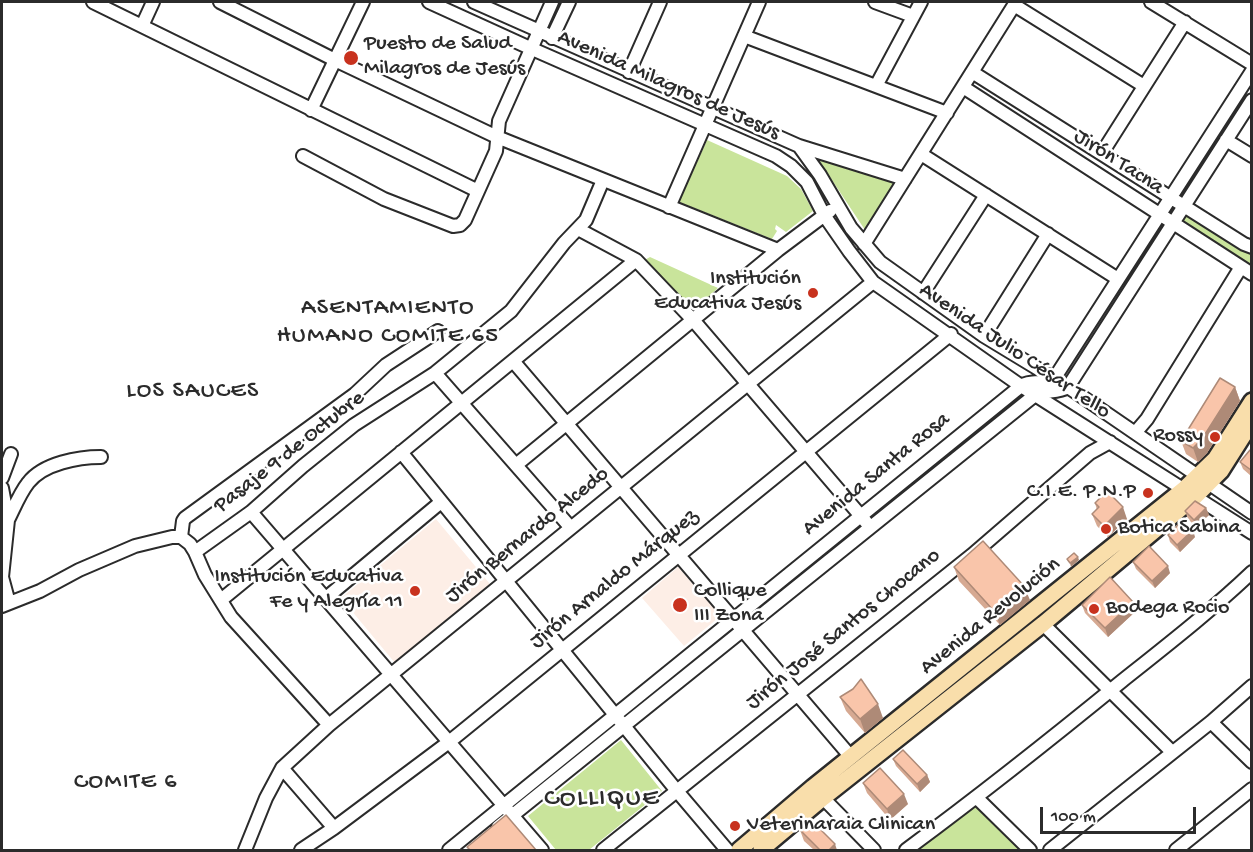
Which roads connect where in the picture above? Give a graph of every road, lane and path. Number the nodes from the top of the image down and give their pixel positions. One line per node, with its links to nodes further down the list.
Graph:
1 (93, 2): 17 (street)
2 (153, 2): 17 (street)
3 (220, 2): 22 (street)
4 (363, 2): 22 (street)
5 (429, 2): 21 (street, Avenida Milagros de Jesús)
6 (474, 2): 18 (street, Avenida Milagros de Jesús)
7 (552, 2): 18 (street)
8 (569, 2): 20 (street)
9 (660, 2): 25 (street)
10 (759, 2): 19 (street)
11 (875, 2): 15 (street)
12 (921, 2): 15 (street)
13 (1151, 2): 16 (street)
14 (1015, 3): 26 (street); 28 (street)
15 (913, 16): 27 (street)
16 (1185, 22): 23 (street); 28 (street)
17 (142, 26): 32 (street)
18 (538, 31): 20 (street, Avenida Milagros de Jesús); 21 (street)
19 (744, 36): 27 (street); 31 (street)
20 (552, 38): 25 (street, Avenida Milagros de Jesús)
21 (530, 48): 34 (street, Avenida Milagros de Jesús); 35 (street)
22 (335, 60): 32 (street); 35 (street)
23 (1251, 64)
24 (1251, 70): 48 (street)
25 (628, 72): 31 (street, Avenida Milagros de Jesús)
26 (972, 72): 29 (street); 38 (street)
27 (876, 86): 33 (street)
28 (1144, 86): 38 (street)
29 (963, 87): 33 (street); 52 (street, Jirón Tacna)
30 (1251, 100): 36 (street)
31 (712, 108): 34 (street); 37 (street, Avenida Milagros de Jesús)
32 (311, 110): 46 (street)
33 (946, 113): 39 (street)
34 (705, 125): 43 (street, Avenida Milagros de Jesús); 51 (street)
35 (497, 137): 45 (street); 46 (street)
36 (1226, 140): 41 (street); 50 (street)
37 (800, 146): 42 (street, Avenida Milagros de Jesús); 44 (street)
38 (1102, 153): 48 (street)
39 (921, 154): 44 (street); 47 (street)
40 (303, 156): 46 (street)
41 (1251, 156)
42 (810, 160): 49 (street, Avenida Julio César Tello)
43 (791, 166): 53 (street, Avenida Julio César Tello)
44 (905, 179): 57 (street)
45 (603, 180): 51 (street); 55 (street, Pasaje 9 de Octubre)
46 (478, 191)
47 (986, 195): 56 (street); 64 (street)
48 (1170, 197): 50 (street); 52 (street)
49 (837, 205): 53 (street); 57 (street, Avenida Julio César Tello)
50 (1184, 206): 54 (street); 58 (street)
51 (669, 207): 59 (street)
52 (1160, 214): 54 (street, Jirón Tacna); 62 (street)
53 (824, 215): 59 (street); 63 (street, Avenida Julio César Tello)
54 (1173, 223): 61 (street, Jirón Tacna); 74 (street)
55 (578, 229): 60 (street); 70 (street, Pasaje 9 de Octubre)
56 (1048, 234): 62 (street); 68 (street)
57 (864, 244): 64 (street, Avenida Julio César Tello)
58 (1251, 247)
59 (778, 250): 65 (street)
60 (636, 260): 65 (street); 69 (street)
61 (1246, 270): 80 (street)
62 (1118, 279): 71 (street)
63 (873, 282): 67 (street, Avenida Julio César Tello); 72 (street, Jirón Bernardo Alcedo)
64 (923, 293): 68 (street, Avenida Julio César Tello)
65 (694, 321): 72 (street); 79 (street)
66 (438, 332): 100 (street)
67 (951, 334): 73 (street, Avenida Julio César Tello); 83 (street, Jirón Arnaldo Márquez)
68 (984, 336): 71 (street, Avenida Julio César Tello)
69 (513, 361): 77 (street); 79 (street)
70 (435, 373): 77 (street); 93 (street, Pasaje 9 de Octubre)
71 (1054, 379): 73 (street, Avenida Santa Rosa); 74 (street, Avenida Julio César Tello)
72 (748, 383): 83 (street); 89 (street, Jirón Bernardo Alcedo)
73 (1021, 386): 75 (street, Avenida Julio César Tello); 95 (street, Avenida Santa Rosa)
74 (1068, 387): 75 (street, Avenida Santa Rosa); 80 (street, Avenida Julio César Tello)
75 (1035, 395): 81 (street, Avenida Julio César Tello); 97 (street, Avenida Santa Rosa)
76 (1251, 401): 88 (main road, Avenida Revolución)
77 (462, 403): 82 (street); 86 (street)
78 (1251, 422): 88 (main road, Avenida Revolución)
79 (567, 424): 86 (street); 89 (street)
80 (1135, 433): 88 (street, Avenida Julio César Tello)
81 (1110, 442): 91 (street, Avenida Julio César Tello); 116 (street, Jirón José Santos Chocano)
82 (401, 452): 92 (street); 101 (street)
83 (806, 452): 95 (street); 103 (street, Jirón Arnaldo Márquez)
84 (11, 453): 87 (street)
85 (102, 457): 96 (street)
86 (516, 465): 98 (street)
87 (2, 477)
88 (1205, 479): 91 (main road, Avenida Revolución); 94 (street, Avenida Julio César Tello)
89 (621, 487): 98 (street, Jirón Bernardo Alcedo); 103 (street)
90 (2, 488): 96 (street)
91 (1191, 492): 99 (street, Avenida Julio César Tello); 110 (main road, Avenida Revolución); 123 (main road, Avenida Revolución)
92 (441, 502): 105 (street); 106 (street)
93 (251, 512): 101 (street); 102 (street, Pasaje 9 de Octubre)
94 (1251, 513)
95 (861, 516): 97 (street); 109 (street, Avenida Santa Rosa)
96 (8, 520): 108 (street)
97 (871, 527): 111 (street, Avenida Santa Rosa)
98 (571, 528): 105 (street, Jirón Bernardo Alcedo)
99 (1251, 533)
100 (181, 537): 102 (street); 108 (street)
101 (284, 549): 106 (street); 107 (street)
102 (195, 552): 107 (street)
103 (679, 555): 109 (street); 112 (street, Jirón Arnaldo Márquez)
104 (1251, 572): 115 (street)
105 (506, 581): 112 (street); 113 (street, Jirón Bernardo Alcedo)
106 (326, 598): 113 (street)
107 (220, 600): 119 (street)
108 (5, 605)
109 (733, 619): 111 (street); 117 (street, Avenida Santa Rosa)
110 (1043, 624): 115 (street); 128 (main road, Avenida Revolución)
111 (743, 631): 116 (street); 120 (street, Avenida Santa Rosa)
112 (562, 650): 117 (street); 121 (street, Jirón Arnaldo Márquez)
113 (391, 674): 119 (street, Jirón Bernardo Alcedo); 121 (street)
114 (1251, 686): 118 (street)
115 (1110, 691): 122 (street); 129 (street)
116 (798, 694): 123 (street); 127 (street, Jirón José Santos Chocano)
117 (615, 715): 120 (street); 130 (street, Avenida Santa Rosa)
118 (1211, 722): 122 (street); 124 (street)
119 (329, 725): 125 (street, Jirón Bernardo Alcedo)
120 (624, 726): 127 (street); 131 (street, Avenida Santa Rosa)
121 (449, 742): 130 (street); 132 (street, Jirón Arnaldo Márquez)
122 (1172, 752): 145 (street)
123 (851, 757): 140 (main road, Avenida Revolución)
124 (1251, 762)
125 (282, 768): 132 (street); 134 (street, Jirón Bernardo Alcedo)
126 (1251, 789): 146 (street)
127 (677, 791): 138 (street, Jirón José Santos Chocano); 139 (street)
128 (823, 798): 141 (main road, Avenida Revolución); 142 (street)
129 (976, 798): 143 (street); 144 (street)
130 (503, 805): 131 (street); 136 (street, Avenida Santa Rosa)
131 (512, 816): 133 (street, Avenida Santa Rosa); 137 (street)
132 (334, 828): 135 (street, Jirón Arnaldo Márquez)
133 (486, 837)
134 (245, 850)
135 (301, 850)
136 (449, 850)
137 (542, 850)
138 (603, 850)
139 (727, 850)
140 (740, 850)
141 (761, 850)
142 (874, 850)
143 (906, 850)
144 (1030, 850)
145 (1050, 850)
146 (1176, 850)

